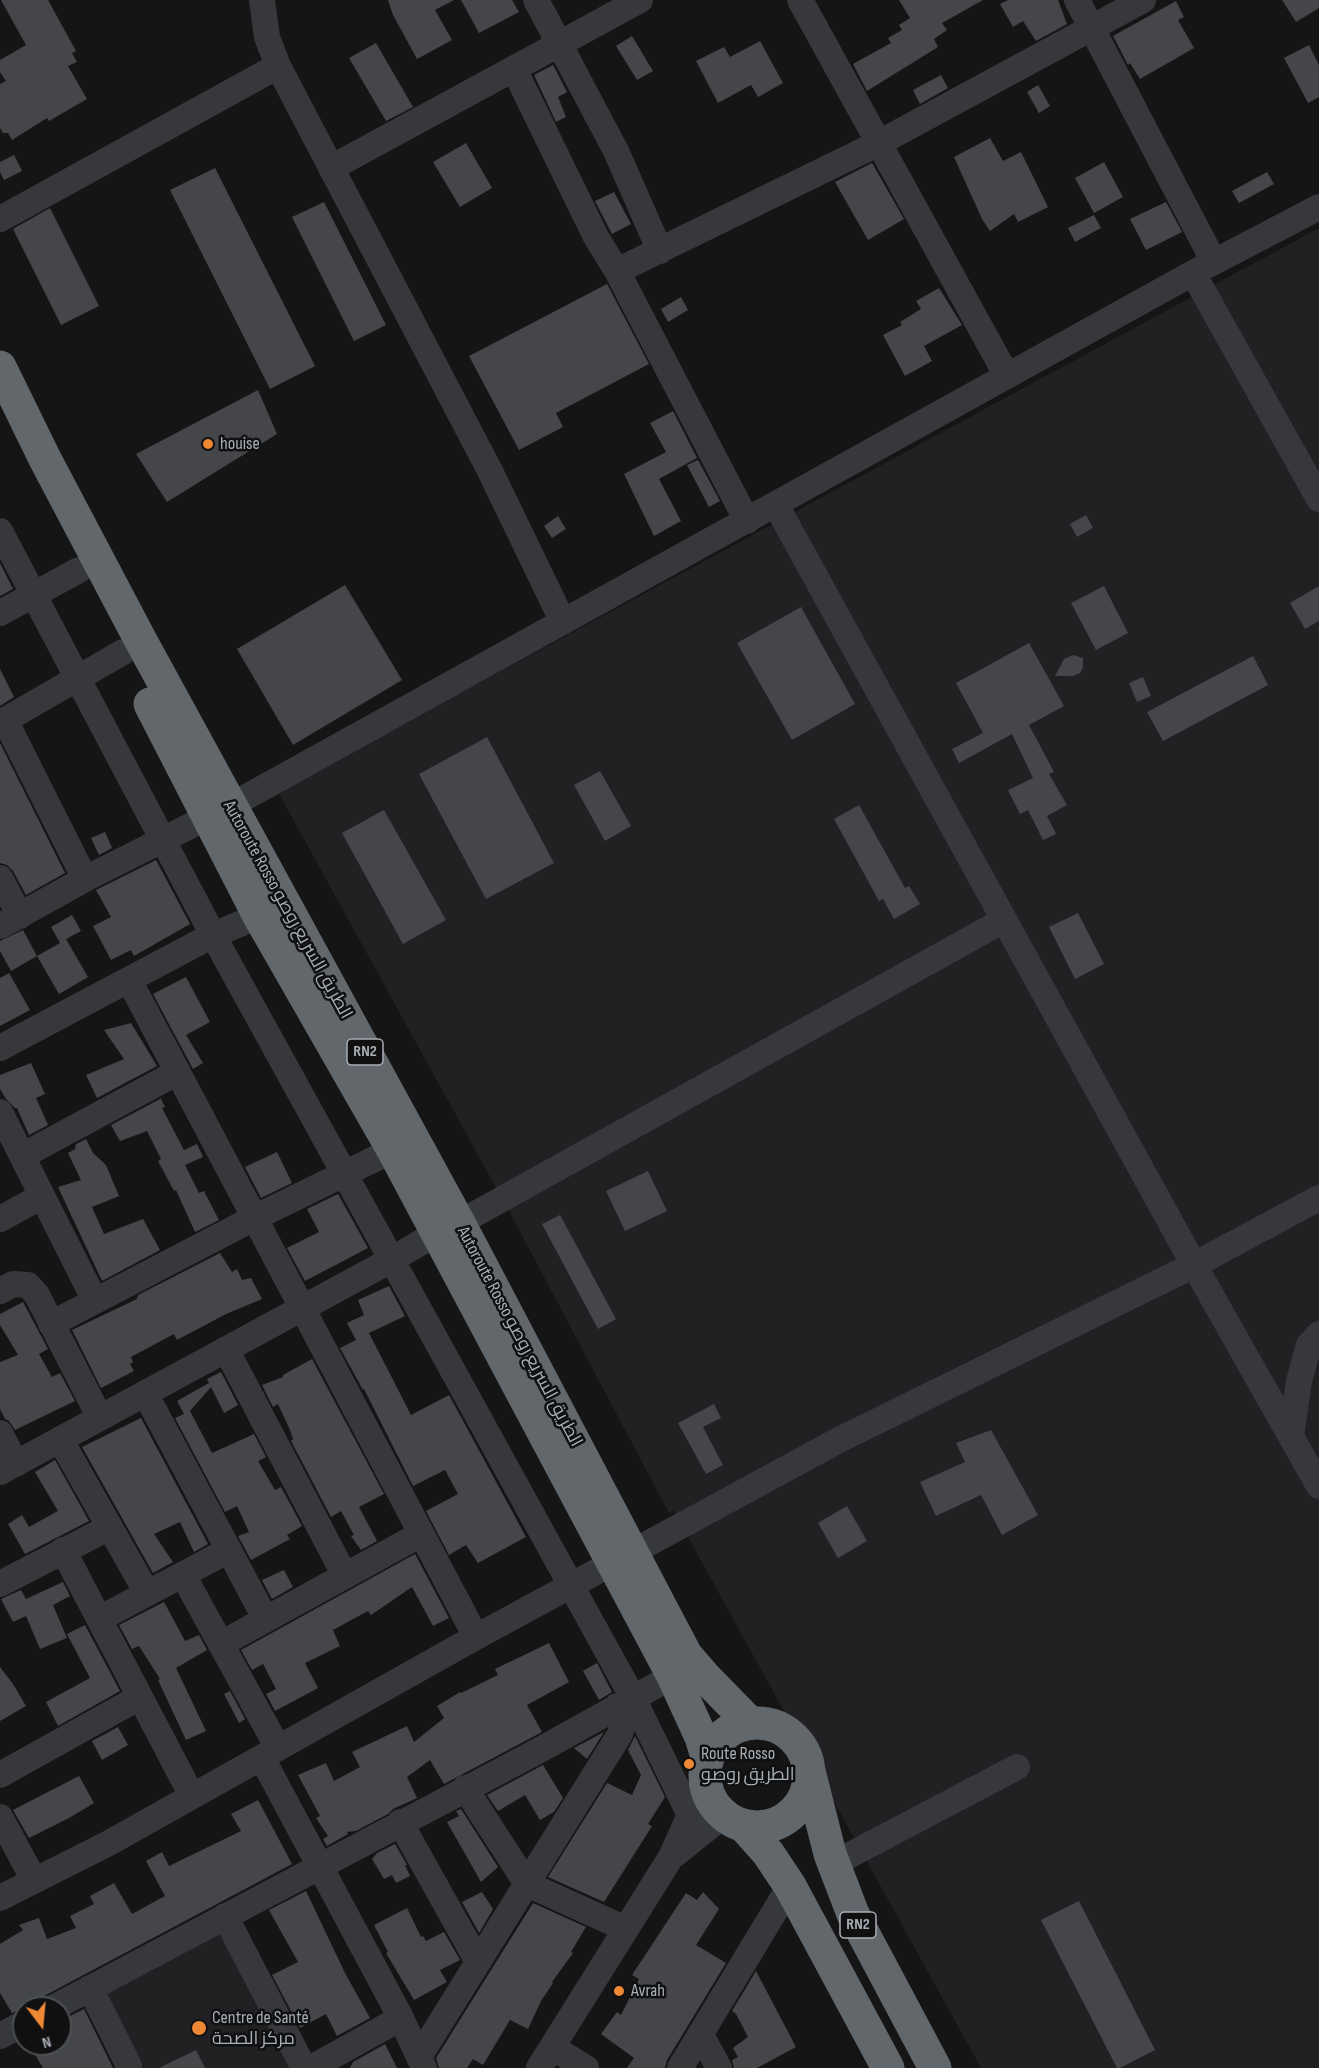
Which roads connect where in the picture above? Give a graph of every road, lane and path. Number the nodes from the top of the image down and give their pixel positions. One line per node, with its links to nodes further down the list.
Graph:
1 (262, 0): 9 (street)
2 (536, 0): 8 (street)
3 (640, 0): 8 (street)
4 (800, 0): 11 (street)
5 (1077, 0): 7 (street)
6 (1143, 0): 7 (street)
7 (1092, 26): 11 (street); 16 (street)
8 (561, 43): 10 (street); 15 (street)
9 (278, 66): 12 (street); 14 (street)
10 (514, 69): 12 (street); 17 (street)
11 (879, 143): 15 (street); 19 (street)
12 (331, 168): 28 (street)
13 (1319, 207): 16 (street)
14 (0, 219)
15 (660, 251): 17 (street)
16 (1203, 267): 19 (street); 21 (street)
17 (617, 271): 23 (street)
18 (0, 367): 32 (highway, Autoroute Rosso الطريق السريع روصو / RN2)
19 (1007, 376): 22 (street)
20 (0, 412): 25 (highway, Autoroute Rosso الطريق السريع روصو / RN2)
21 (1319, 497)
22 (776, 505): 23 (street); 37 (street)
23 (747, 521): 28 (street)
24 (0, 531): 26 (street)
25 (79, 570): 26 (street); 29 (highway, Autoroute Rosso الطريق السريع روصو / RN2)
26 (34, 596): 27 (street); 30 (street)
27 (0, 613)
28 (563, 622): 32 (street)
29 (123, 652): 30 (street); 32 (highway, Autoroute Rosso الطريق السريع روصو / RN2)
30 (77, 678): 31 (street); 33 (street)
31 (3, 721): 35 (street)
32 (219, 811): 33 (street); 36 (highway, Autoroute Rosso الطريق السريع روصو / RN2); 51 (highway, Autoroute Rosso الطريق السريع روصو / RN2)
33 (163, 839): 35 (street); 39 (street)
34 (0, 878): 38 (street)
35 (85, 879): 38 (street)
36 (260, 916): 39 (street); 44 (highway, Autoroute Rosso الطريق السريع روصو / RN2)
37 (1004, 920): 51 (street); 53 (street)
38 (10, 921)
39 (213, 935): 40 (street); 46 (street)
40 (129, 980): 41 (street); 42 (street)
41 (0, 1048)
42 (178, 1072): 45 (street); 49 (street)
43 (0, 1112): 45 (street)
44 (393, 1150): 46 (street); 51 (highway, Autoroute Rosso الطريق السريع روصو / RN2)
45 (22, 1156): 47 (street)
46 (344, 1173): 49 (street); 52 (street)
47 (42, 1196): 50 (street); 55 (street)
48 (1319, 1198): 53 (street)
49 (256, 1217): 55 (street); 56 (street)
50 (0, 1219)
51 (448, 1228): 52 (street); 71 (highway, Autoroute Rosso الطريق السريع روصو / RN2)
52 (391, 1260): 56 (street); 75 (street)
53 (1194, 1265): 63 (street); 71 (street)
54 (0, 1291): 57 (street)
55 (95, 1301): 57 (street)
56 (302, 1308): 59 (street); 68 (street)
57 (51, 1324): 61 (street)
58 (1319, 1334): 63 (street)
59 (226, 1349): 60 (street); 73 (street)
60 (146, 1393): 61 (street); 70 (street)
61 (100, 1418): 64 (street)
62 (0, 1433): 65 (street)
63 (1291, 1437): 66 (street)
64 (60, 1439): 65 (street); 67 (street)
65 (8, 1468)
66 (1319, 1486)
67 (110, 1527): 69 (street); 76 (street)
68 (421, 1534): 73 (street); 79 (street)
69 (63, 1550): 74 (street); 78 (street)
70 (229, 1550): 72 (street); 77 (street)
71 (622, 1558): 75 (street); 81 (highway, Autoroute Rosso الطريق السريع روصو / RN2); 84 (highway, Autoroute Rosso الطريق السريع روصو / RN2)
72 (183, 1575): 76 (street); 80 (street)
73 (345, 1576): 77 (street)
74 (0, 1584)
75 (572, 1585): 79 (street); 83 (street)
76 (147, 1593): 78 (street)
77 (265, 1618): 80 (street)
78 (99, 1619): 82 (street)
79 (476, 1637): 85 (street)
80 (221, 1644): 85 (street)
81 (673, 1676): 83 (street); 87 (highway, Autoroute Rosso الطريق السريع روصو / RN2)
82 (140, 1697): 89 (street); 91 (street)
83 (625, 1702): 90 (street); 92 (street); 100 (street)
84 (750, 1723): 87 (highway); 88 (highway)
85 (270, 1753): 91 (street); 98 (street)
86 (1017, 1767): 97 (street)
87 (706, 1769): 92 (street); 94 (highway)
88 (809, 1771): 94 (highway); 97 (highway, RN2)
89 (0, 1775)
90 (465, 1788): 95 (street); 100 (street)
91 (192, 1796): 99 (street)
92 (690, 1815): 96 (street)
93 (0, 1817): 99 (street)
94 (734, 1820): 96 (street); 101 (highway, RN2)
95 (400, 1822): 98 (street); 105 (street)
96 (671, 1857): 104 (street)
97 (833, 1863): 120 (highway, RN2)
98 (320, 1865): 103 (street); 108 (street)
99 (34, 1880): 102 (street)
100 (527, 1884): 104 (street); 105 (street)
101 (790, 1887): 109 (street); 119 (highway, RN2)
102 (0, 1899)
103 (225, 1916): 106 (street); 113 (street)
104 (626, 1929): 110 (street)
105 (478, 1962): 111 (street)
106 (90, 1988): 107 (street); 112 (street)
107 (72, 1998)
108 (401, 2018): 111 (street); 114 (street)
109 (701, 2035): 117 (street); 118 (street)
110 (552, 2047): 115 (street); 116 (street)
111 (422, 2063)
112 (130, 2068)
113 (304, 2068)
114 (311, 2068)
115 (539, 2068)
116 (586, 2068)
117 (680, 2068)
118 (719, 2068)
119 (888, 2068)
120 (935, 2068)

